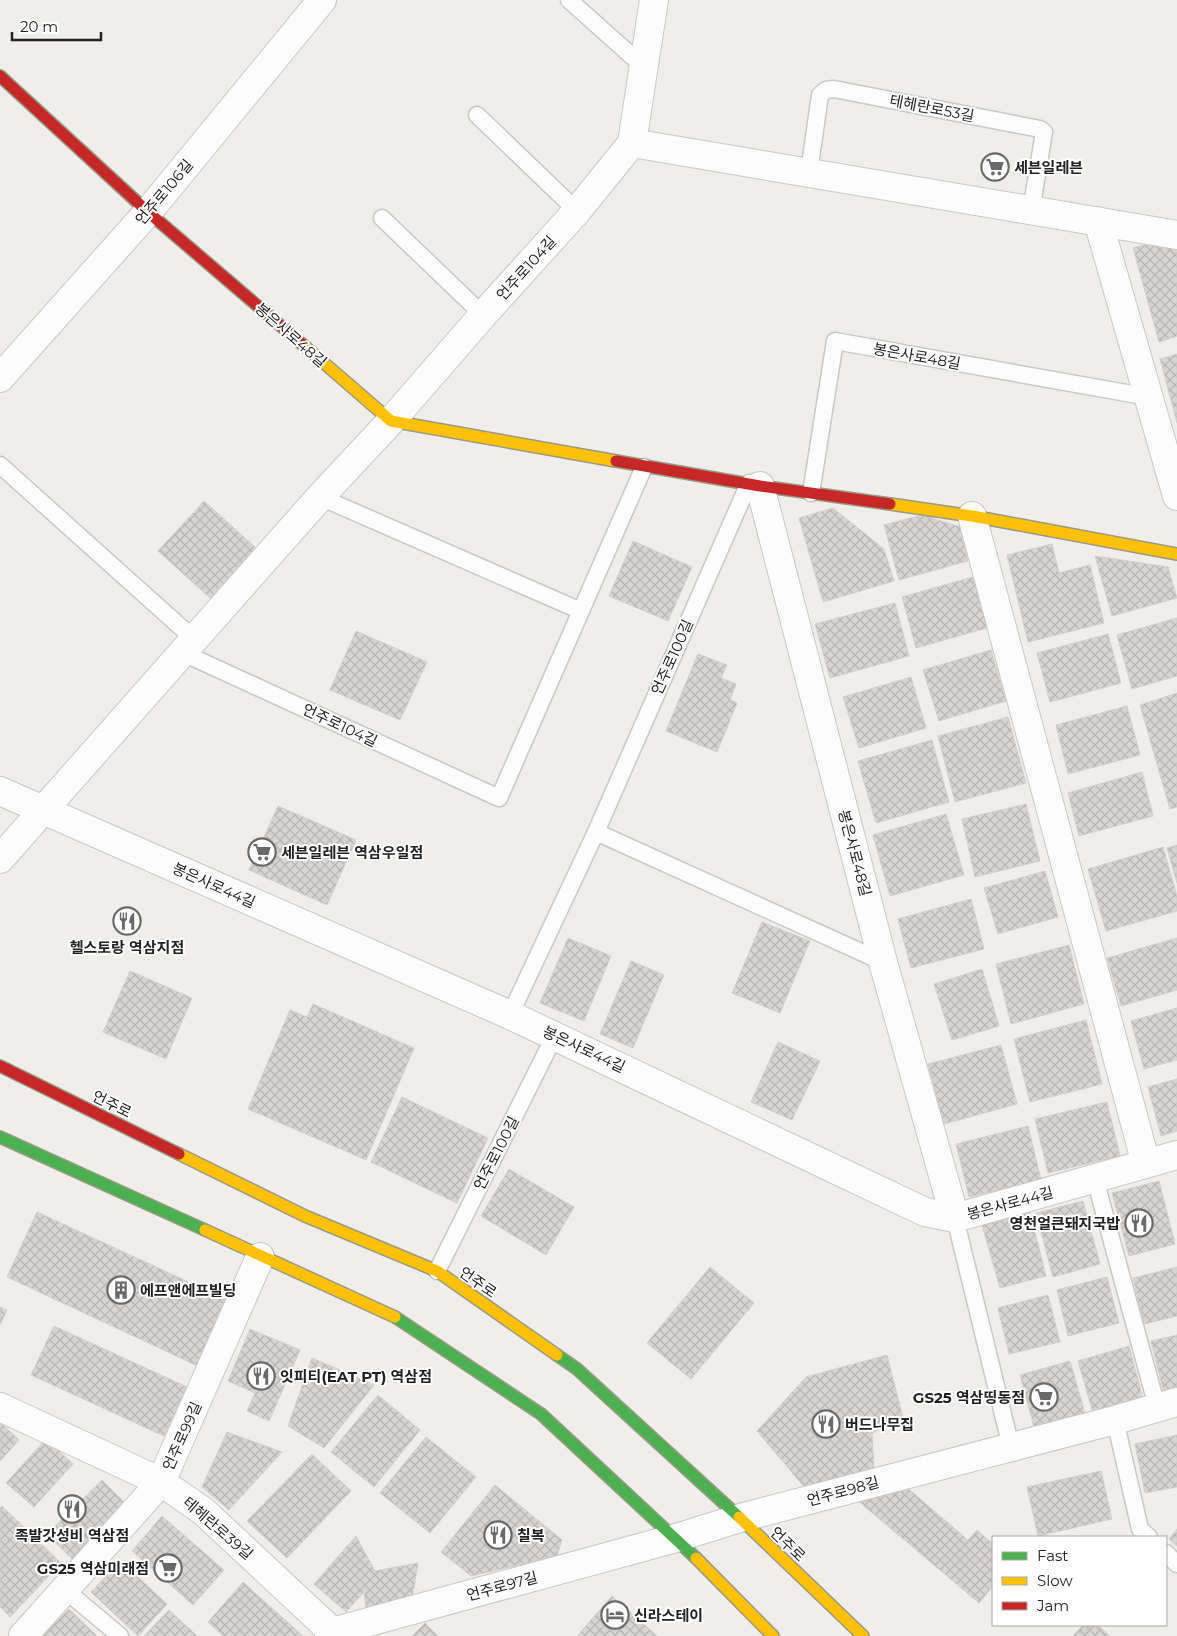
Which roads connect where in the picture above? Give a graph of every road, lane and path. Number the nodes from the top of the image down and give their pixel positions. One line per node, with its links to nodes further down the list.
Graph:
1 (322, 0): 10 (street, 언주로106길)
2 (569, 0): 4 (lane)
3 (654, 0): 4 (street, 언주로104길)
4 (644, 67): 7 (street, 언주로104길)
5 (0, 76): 10 (main road, 봉은사로48길)
6 (477, 114): 11 (lane)
7 (632, 143): 8 (street); 11 (street, 언주로104길)
8 (809, 172): 9 (street); 9 (lane, 테헤란로53길)
9 (1031, 211): 13 (street)
10 (148, 212): 16 (street, 언주로106길); 18 (main road, 봉은사로48길)
11 (577, 212): 15 (street, 언주로104길)
12 (382, 218): 15 (lane)
13 (1098, 222): 14 (street); 17 (street)
14 (1177, 235)
15 (483, 315): 18 (street, 언주로104길)
16 (0, 378)
17 (1149, 396): 22 (lane, 봉은사로48길); 23 (street)
18 (390, 421): 20 (main road); 24 (street, 언주로104길)
19 (0, 465): 28 (lane, 언주로104길)
20 (644, 467): 21 (main road); 27 (lane)
21 (754, 485): 22 (main road); 31 (lane, 언주로100길); 33 (street, 봉은사로48길)
22 (811, 493): 25 (main road)
23 (1177, 496)
24 (320, 497): 27 (lane); 28 (street, 언주로104길)
25 (972, 516): 26 (main road); 39 (street)
26 (1177, 554)
27 (581, 611): 28 (lane, 언주로104길)
28 (188, 645): 30 (street, 언주로104길)
29 (0, 791): 30 (street, 봉은사로44길)
30 (42, 810): 32 (street, 언주로104길); 34 (street, 봉은사로44길)
31 (596, 832): 33 (lane); 34 (lane, 언주로100길)
32 (0, 859)
33 (883, 962): 41 (street, 봉은사로48길)
34 (510, 1014): 35 (street, 봉은사로44길)
35 (555, 1035): 41 (street, 봉은사로44길); 43 (lane, 언주로100길)
36 (0, 1066): 43 (main road, 언주로)
37 (0, 1137): 42 (main road)
38 (1177, 1155): 39 (street, 봉은사로44길)
39 (1146, 1164): 40 (street, 봉은사로44길)
40 (1095, 1179): 41 (street, 봉은사로44길); 44 (lane, 언주로98길)
41 (954, 1218): 47 (lane)
42 (260, 1257): 48 (street, 언주로99길); 51 (main road)
43 (437, 1271): 49 (main road, 언주로)
44 (1167, 1404): 46 (street, 언주로98길)
45 (0, 1407): 48 (street, 테헤란로39길)
46 (1115, 1420): 47 (street, 언주로98길); 50 (lane)
47 (1012, 1446): 49 (street, 언주로98길)
48 (161, 1482): 54 (street, 언주로99길); 55 (street, 테헤란로39길)
49 (740, 1518): 51 (street, 언주로98길); 59 (main road, 언주로)
50 (1148, 1536)
51 (676, 1538): 55 (street, 언주로97길); 58 (main road)
52 (1167, 1554): 53 (lane)
53 (1177, 1564)
54 (64, 1589): 56 (street, 언주로99길); 57 (lane)
55 (333, 1635)
56 (23, 1636)
57 (120, 1636)
58 (773, 1636)
59 (863, 1636)

